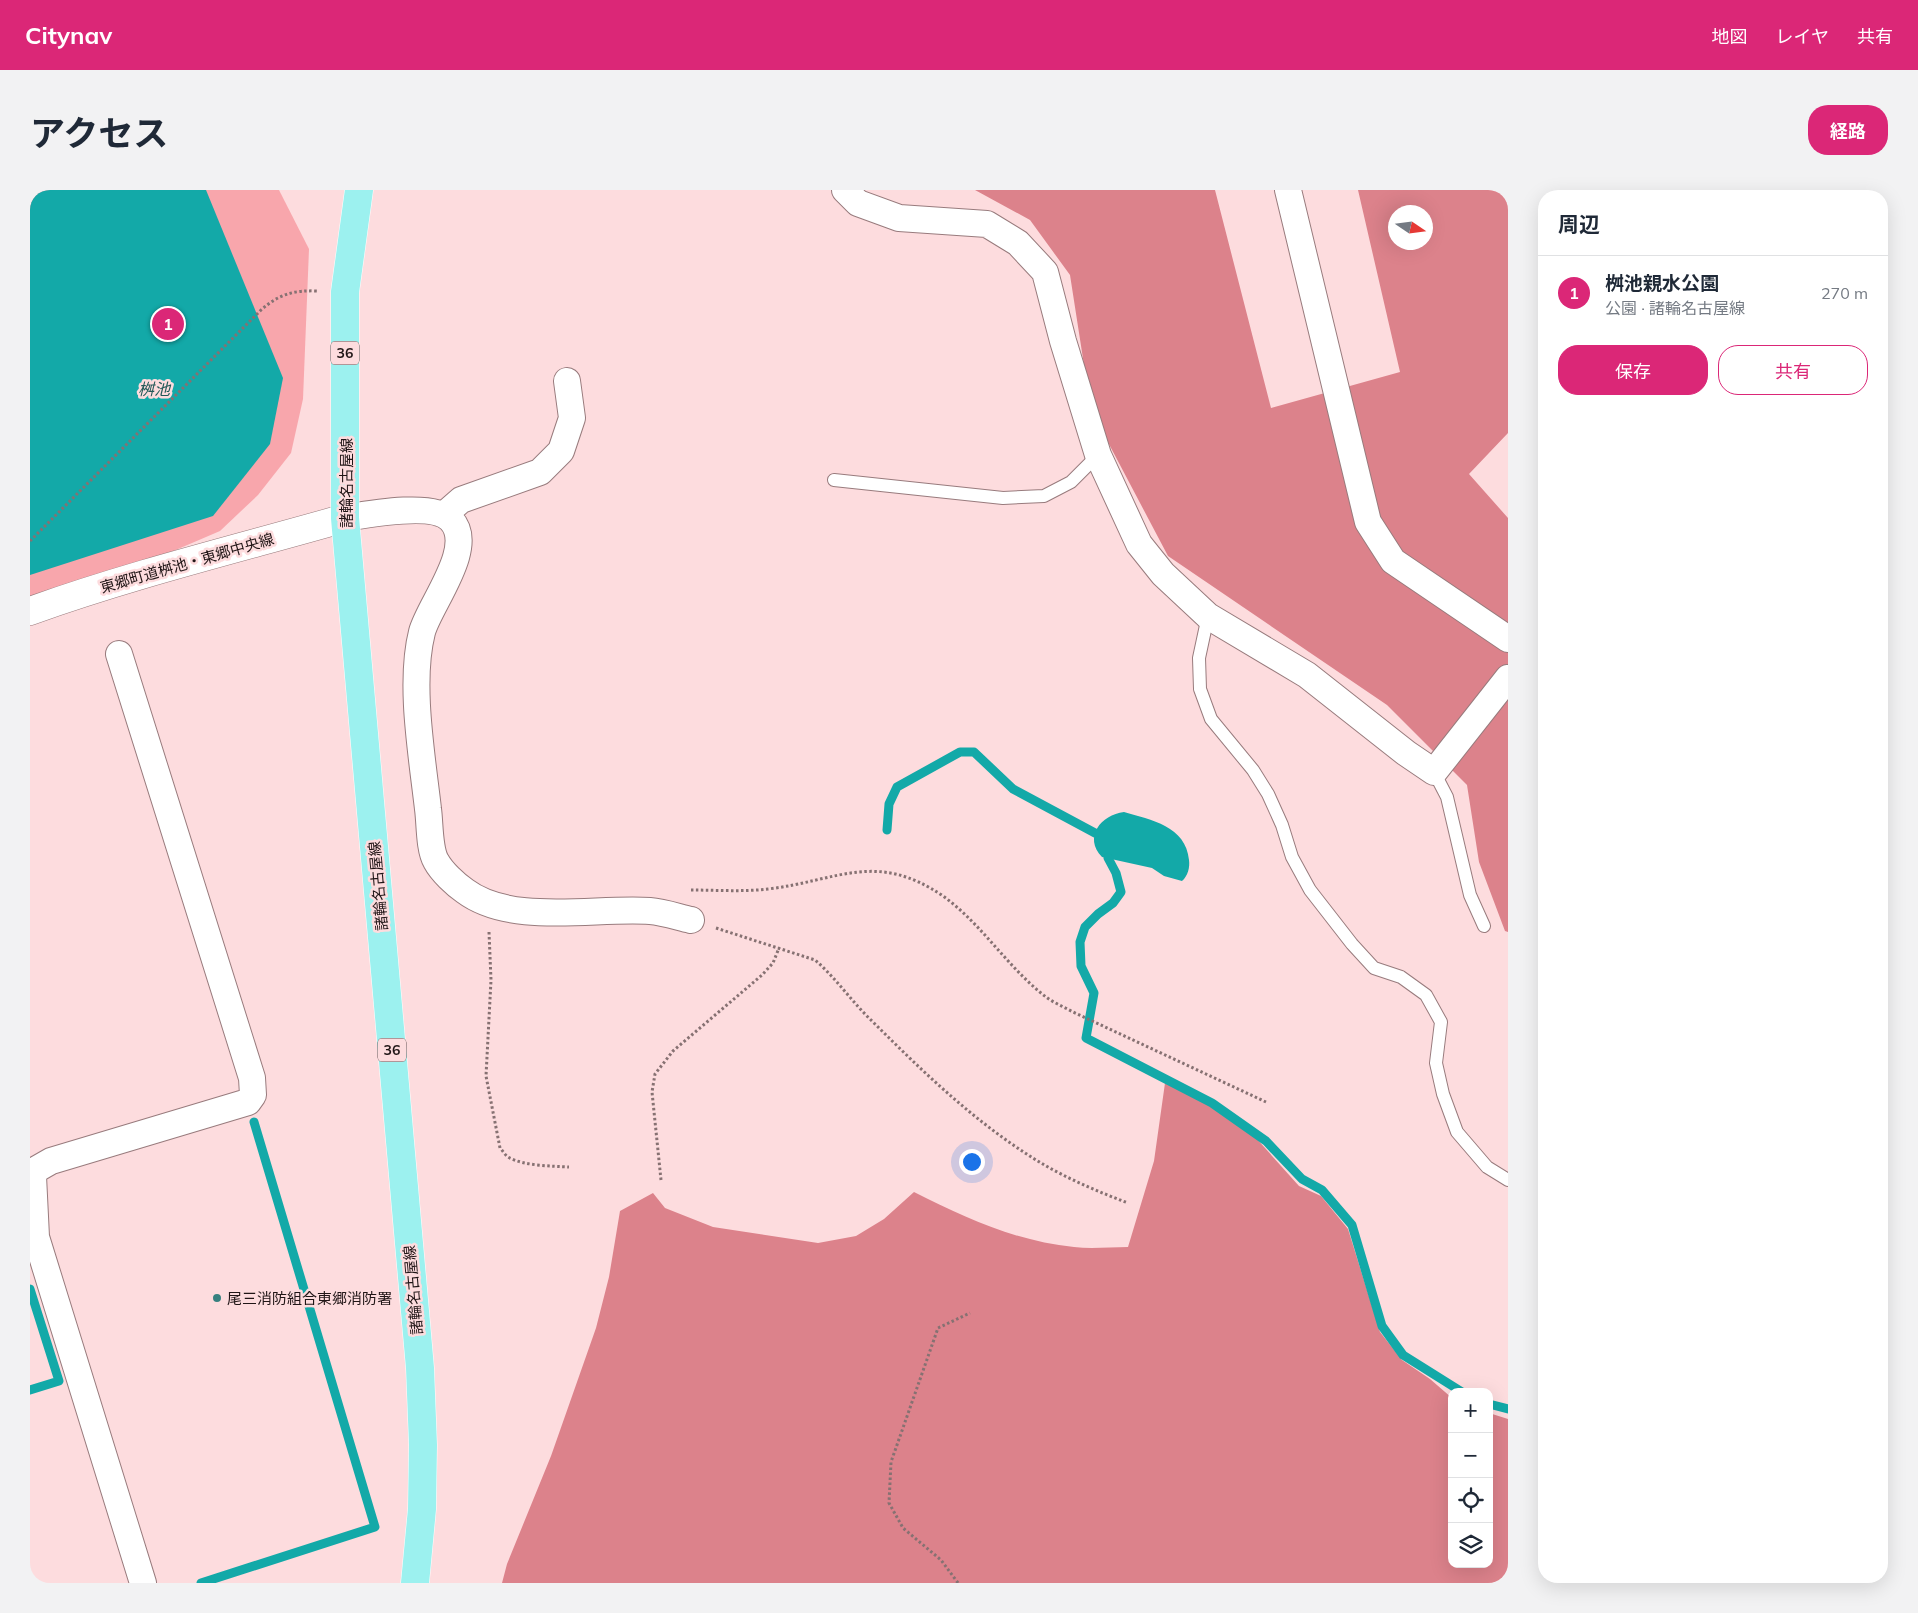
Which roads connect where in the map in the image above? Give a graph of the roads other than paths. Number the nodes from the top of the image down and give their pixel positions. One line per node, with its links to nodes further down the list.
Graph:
1 (360, 190): 8 (main road, 諸輪名古屋線 / 36)
2 (845, 190): 5 (street)
3 (1288, 190): 11 (street)
4 (567, 381): 7 (street)
5 (1098, 454): 6 (lane); 10 (street)
6 (834, 480)
7 (445, 514): 8 (street); 15 (street)
8 (345, 518): 9 (street, 東郷町道桝池・東郷中央線); 19 (main road, 諸輪名古屋線 / 36)
9 (30, 611)
10 (1208, 616): 14 (street); 17 (lane)
11 (1508, 639)
12 (120, 654): 18 (street)
13 (1508, 678): 14 (street)
14 (1434, 772): 16 (lane)
15 (691, 920)
16 (1484, 926)
17 (1508, 1180)
18 (143, 1583)
19 (415, 1583)

